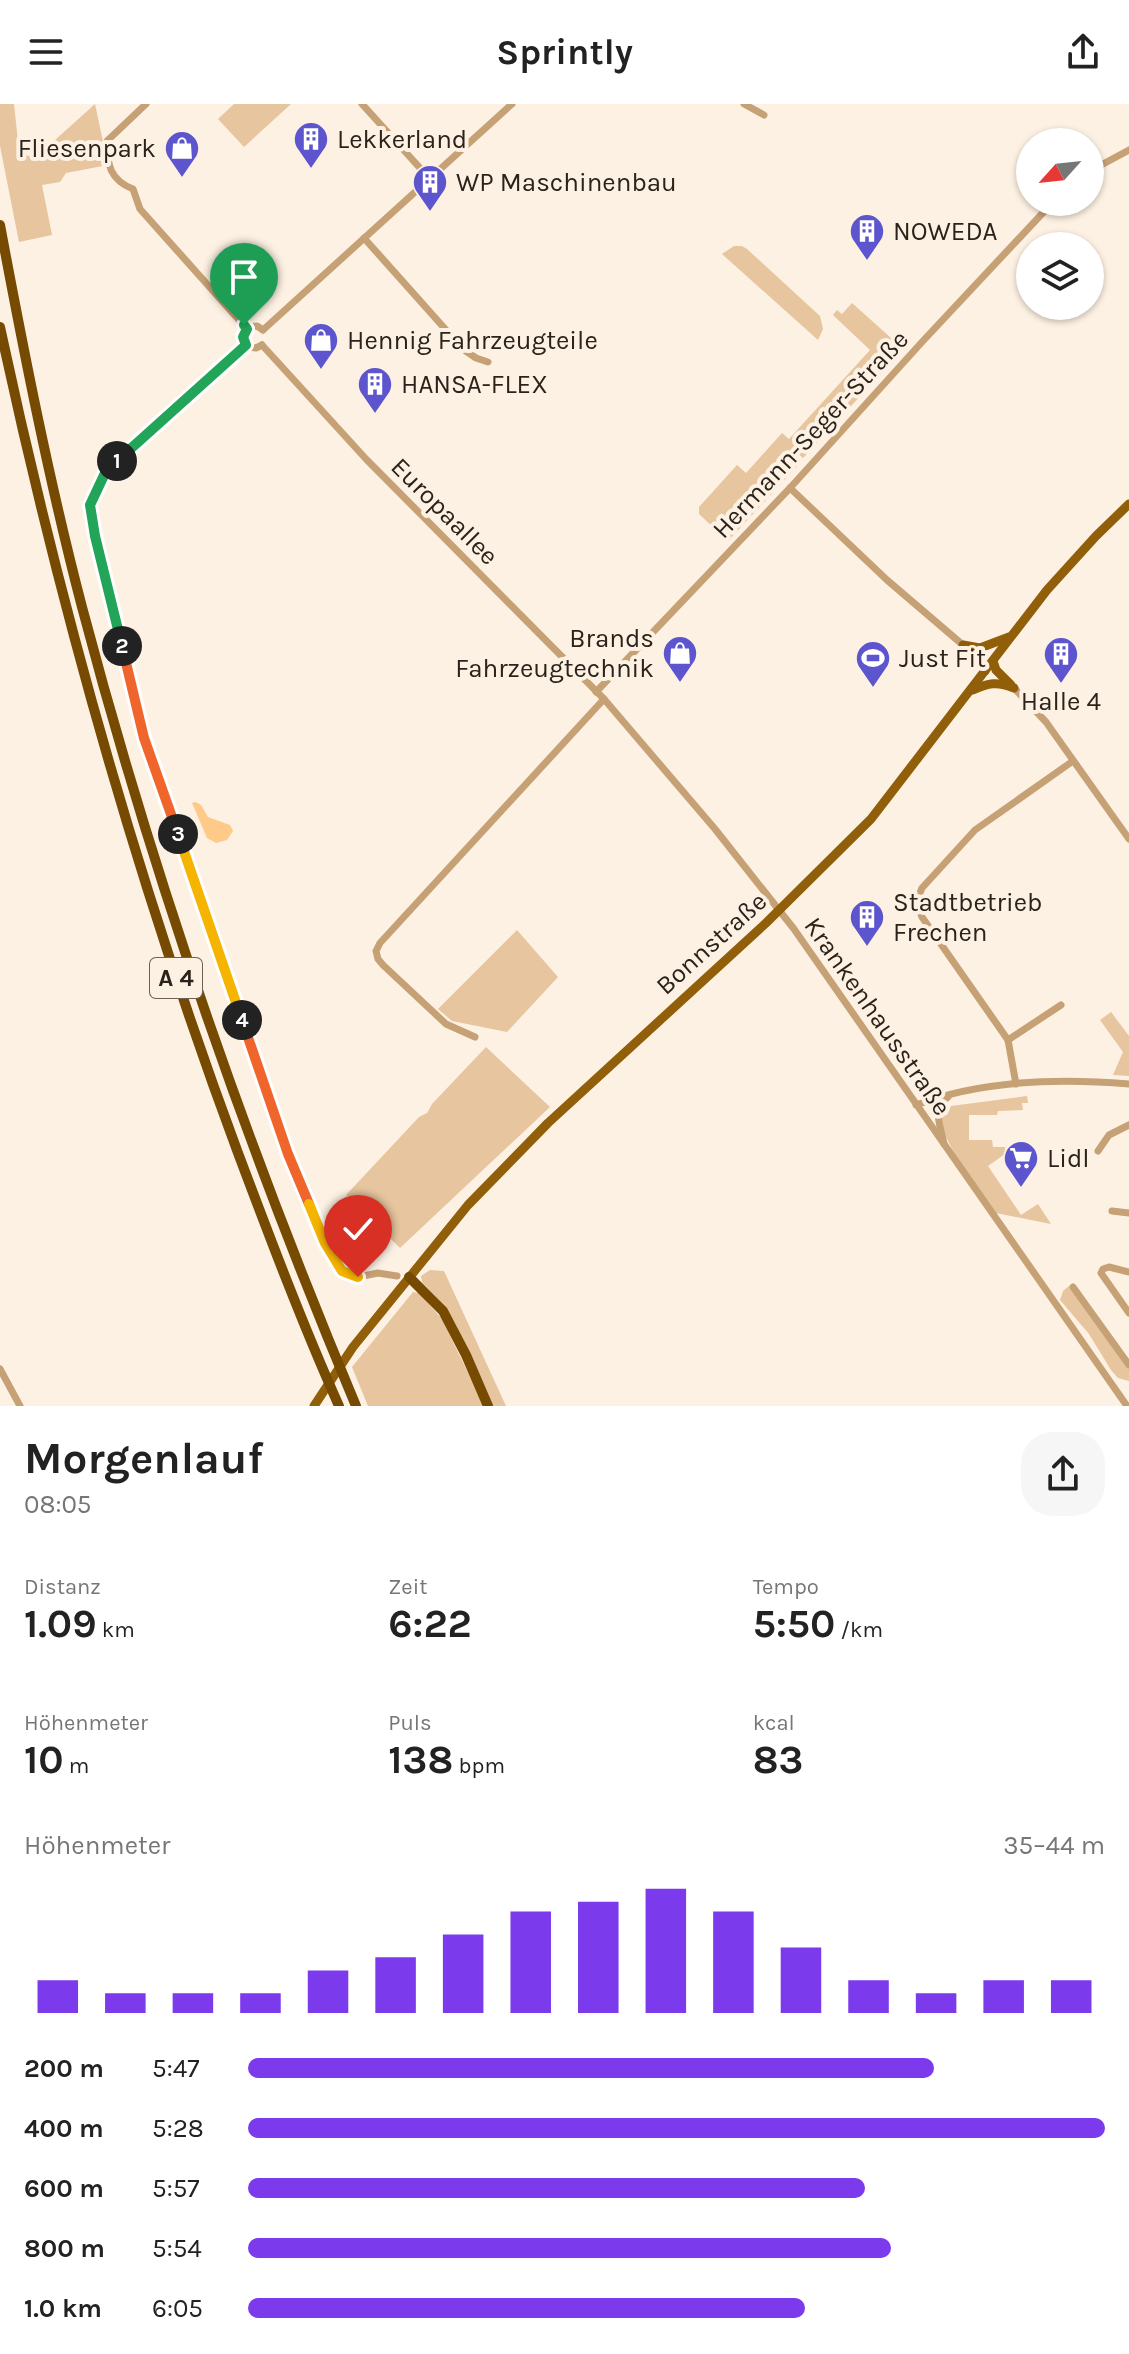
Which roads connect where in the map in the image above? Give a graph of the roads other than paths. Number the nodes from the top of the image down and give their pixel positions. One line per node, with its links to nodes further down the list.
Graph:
1 (146, 104): 13 (street)
2 (362, 104): 8 (street)
3 (512, 104): 8 (street)
4 (744, 104): 5 (street)
5 (764, 115)
6 (1129, 150): 7 (street)
7 (1104, 163)
8 (429, 178): 11 (street)
9 (1040, 216): 18 (street, Hermann-Seger-Straße)
10 (0, 225): 54 (highway, A 4)
11 (364, 238): 14 (street); 17 (street)
12 (0, 327): 53 (highway, A 4)
13 (247, 329): 14 (street); 15 (street)
14 (263, 330): 16 (street)
15 (246, 345): 16 (street); 44 (street)
16 (262, 345): 26 (street, Europaallee)
17 (488, 362)
18 (790, 488): 21 (street); 26 (street, Hermann-Seger-Straße)
19 (1129, 504): 20 (main road, Bonnstraße)
20 (1012, 636): 21 (main road); 22 (main road, Bonnstraße)
21 (963, 645): 23 (main road)
22 (993, 661): 23 (main road, Bonnstraße); 24 (main road)
23 (985, 671): 25 (main road, Bonnstraße)
24 (1014, 688): 25 (main road); 28 (street)
25 (970, 691): 30 (main road, Bonnstraße)
26 (596, 692): 27 (street, Europaallee)
27 (604, 699): 30 (street, Europaallee); 32 (street)
28 (1073, 761): 29 (street); 33 (street)
29 (1129, 839)
30 (779, 910): 37 (street, Krankenhausstraße); 44 (main road, Bonnstraße)
31 (1061, 1005): 33 (street)
32 (475, 1037)
33 (1008, 1040): 34 (street)
34 (1016, 1084): 35 (street); 36 (street)
35 (1129, 1084)
36 (956, 1093): 37 (street); 39 (street, Krankenhausstraße)
37 (916, 1105): 39 (street, Krankenhausstraße)
38 (1129, 1125): 40 (street)
39 (944, 1146): 50 (street, Krankenhausstraße)
40 (1098, 1151)
41 (1112, 1211): 42 (street)
42 (1129, 1213)
43 (1129, 1272): 46 (street)
44 (403, 1276): 52 (main road, Bonnstraße); 55 (highway)
45 (1073, 1287): 47 (street)
46 (1129, 1313)
47 (1129, 1365)
48 (0, 1369): 51 (street)
49 (1129, 1390): 50 (street)
50 (1119, 1395): 56 (street, Krankenhausstraße)
51 (20, 1406)
52 (314, 1406)
53 (339, 1406)
54 (356, 1406)
55 (488, 1406)
56 (1127, 1406)

